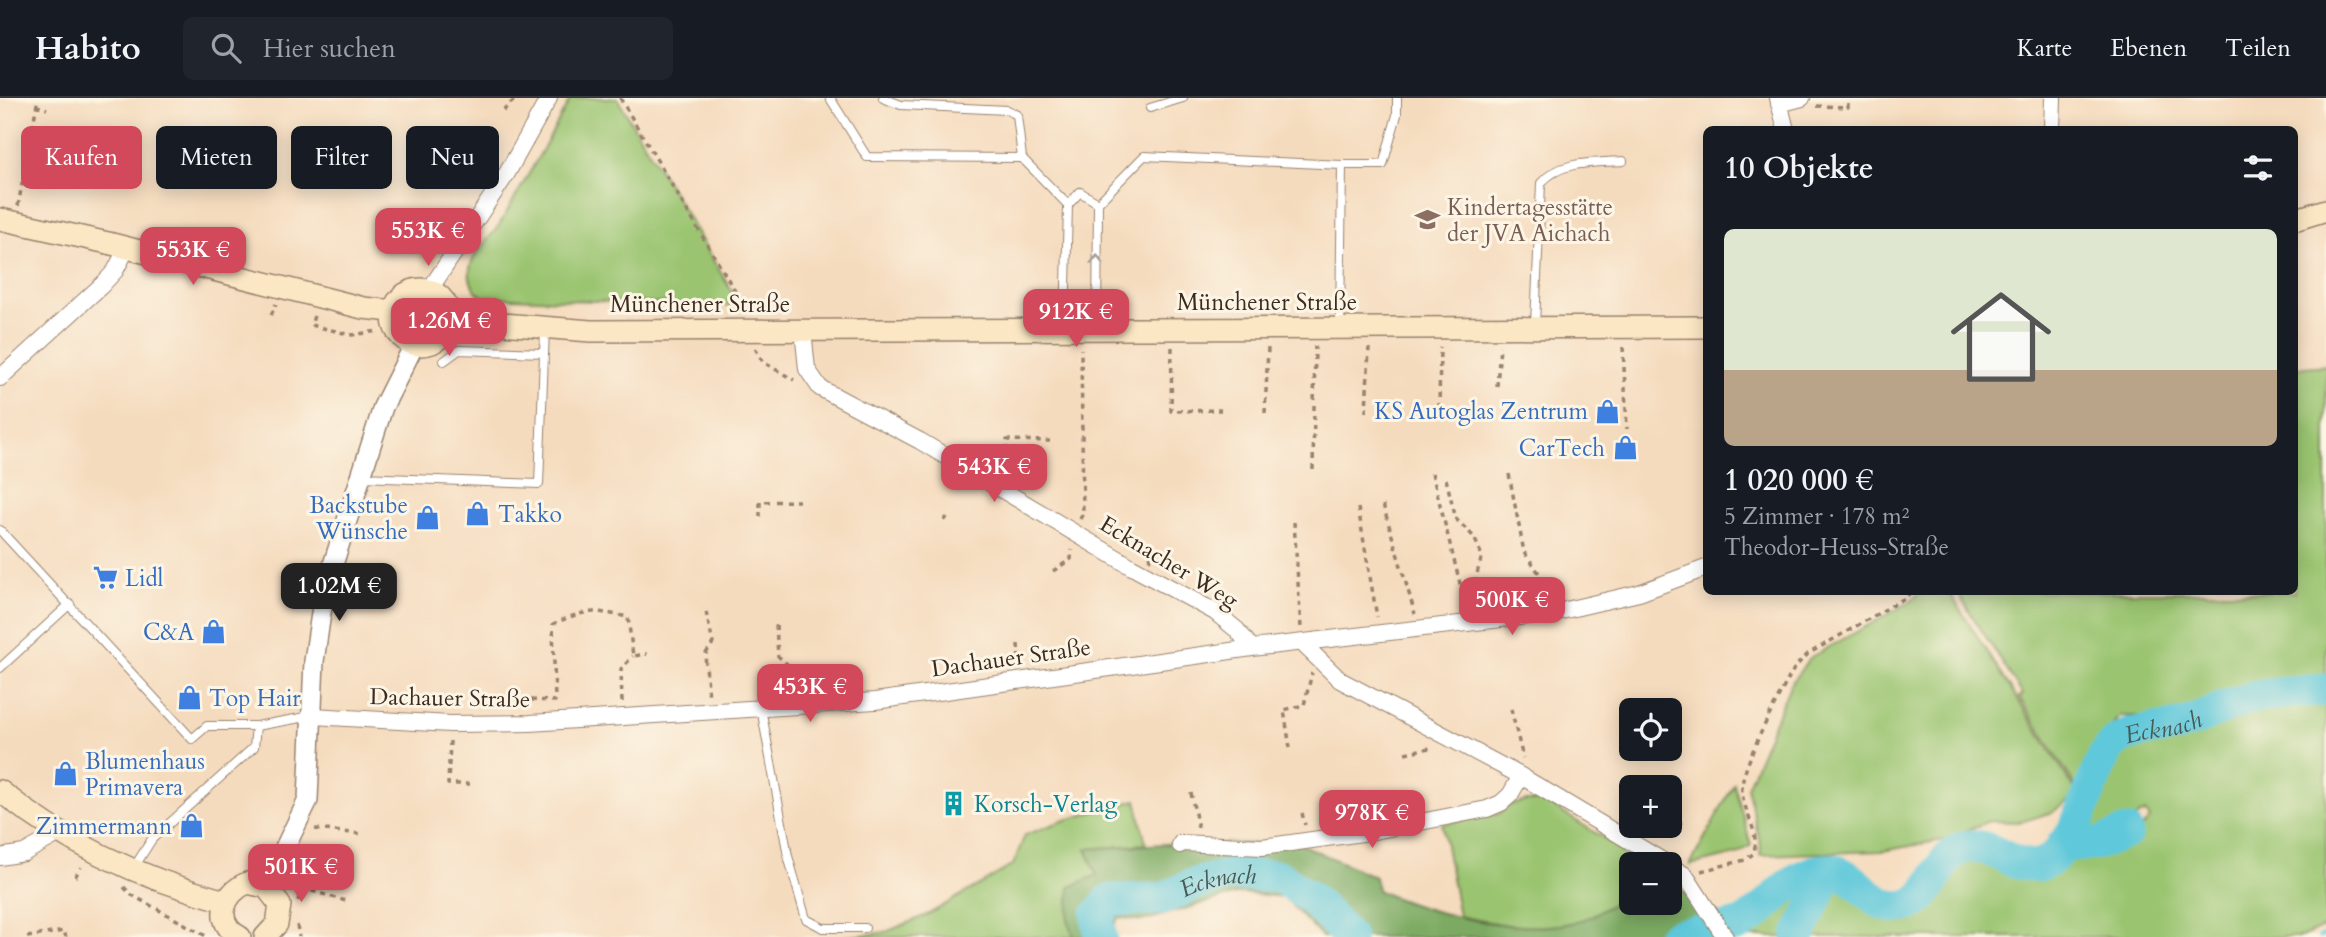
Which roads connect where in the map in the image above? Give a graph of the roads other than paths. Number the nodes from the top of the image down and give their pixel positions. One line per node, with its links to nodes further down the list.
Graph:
1 (830, 98): 12 (lane)
2 (883, 98): 12 (lane)
3 (1183, 98): 9 (lane)
4 (1397, 98): 14 (lane)
5 (1802, 98): 8 (street)
6 (2053, 98): 11 (street)
7 (542, 101): 21 (street)
8 (1778, 101): 10 (street)
9 (1150, 108)
10 (1785, 126)
11 (2052, 126)
12 (1021, 158): 16 (lane)
13 (1623, 161): 28 (lane)
14 (1342, 165): 15 (lane); 27 (lane)
15 (1098, 203): 16 (lane); 26 (lane, one-way to 15)
16 (1068, 205): 25 (lane)
17 (2326, 210): 18 (main road)
18 (2298, 219)
19 (8, 221): 20 (main road)
20 (127, 248): 22 (main road); 34 (street)
21 (430, 289): 22 (main road); 23 (main road)
22 (393, 311): 31 (main road)
23 (450, 320): 29 (main road, Münchener Straße); 31 (main road)
24 (1703, 327): 28 (main road, Münchener Straße)
25 (1065, 328): 26 (main road, Münchener Straße); 30 (main road, Münchener Straße)
26 (1097, 328): 27 (main road, Münchener Straße)
27 (1340, 328): 28 (main road, Münchener Straße)
28 (1536, 328)
29 (545, 329): 30 (main road, Münchener Straße); 32 (lane)
30 (803, 330): 40 (street, Ecknacher Weg)
31 (414, 345): 35 (street)
32 (543, 353): 33 (lane); 35 (lane)
33 (444, 361)
34 (0, 379)
35 (366, 477): 43 (street)
36 (0, 530): 38 (lane)
37 (1703, 569): 39 (street, Dachauer Straße)
38 (69, 604): 41 (lane); 44 (lane)
39 (1302, 643): 40 (street, Dachauer Straße); 45 (street)
40 (1252, 648): 42 (street, Dachauer Straße)
41 (0, 668)
42 (761, 708): 43 (street, Dachauer Straße); 55 (lane)
43 (313, 716): 44 (lane); 53 (street)
44 (256, 726): 52 (lane)
45 (1525, 778): 48 (street); 49 (street)
46 (0, 790): 47 (main road)
47 (58, 834): 50 (street); 52 (main road)
48 (1180, 845)
49 (1647, 852)
50 (0, 857)
51 (1682, 873): 58 (street)
52 (127, 876): 54 (main road)
53 (266, 887): 54 (main road); 56 (main road)
54 (225, 901): 57 (main road)
55 (865, 928)
56 (272, 935)
57 (240, 937)
58 (1725, 937)

